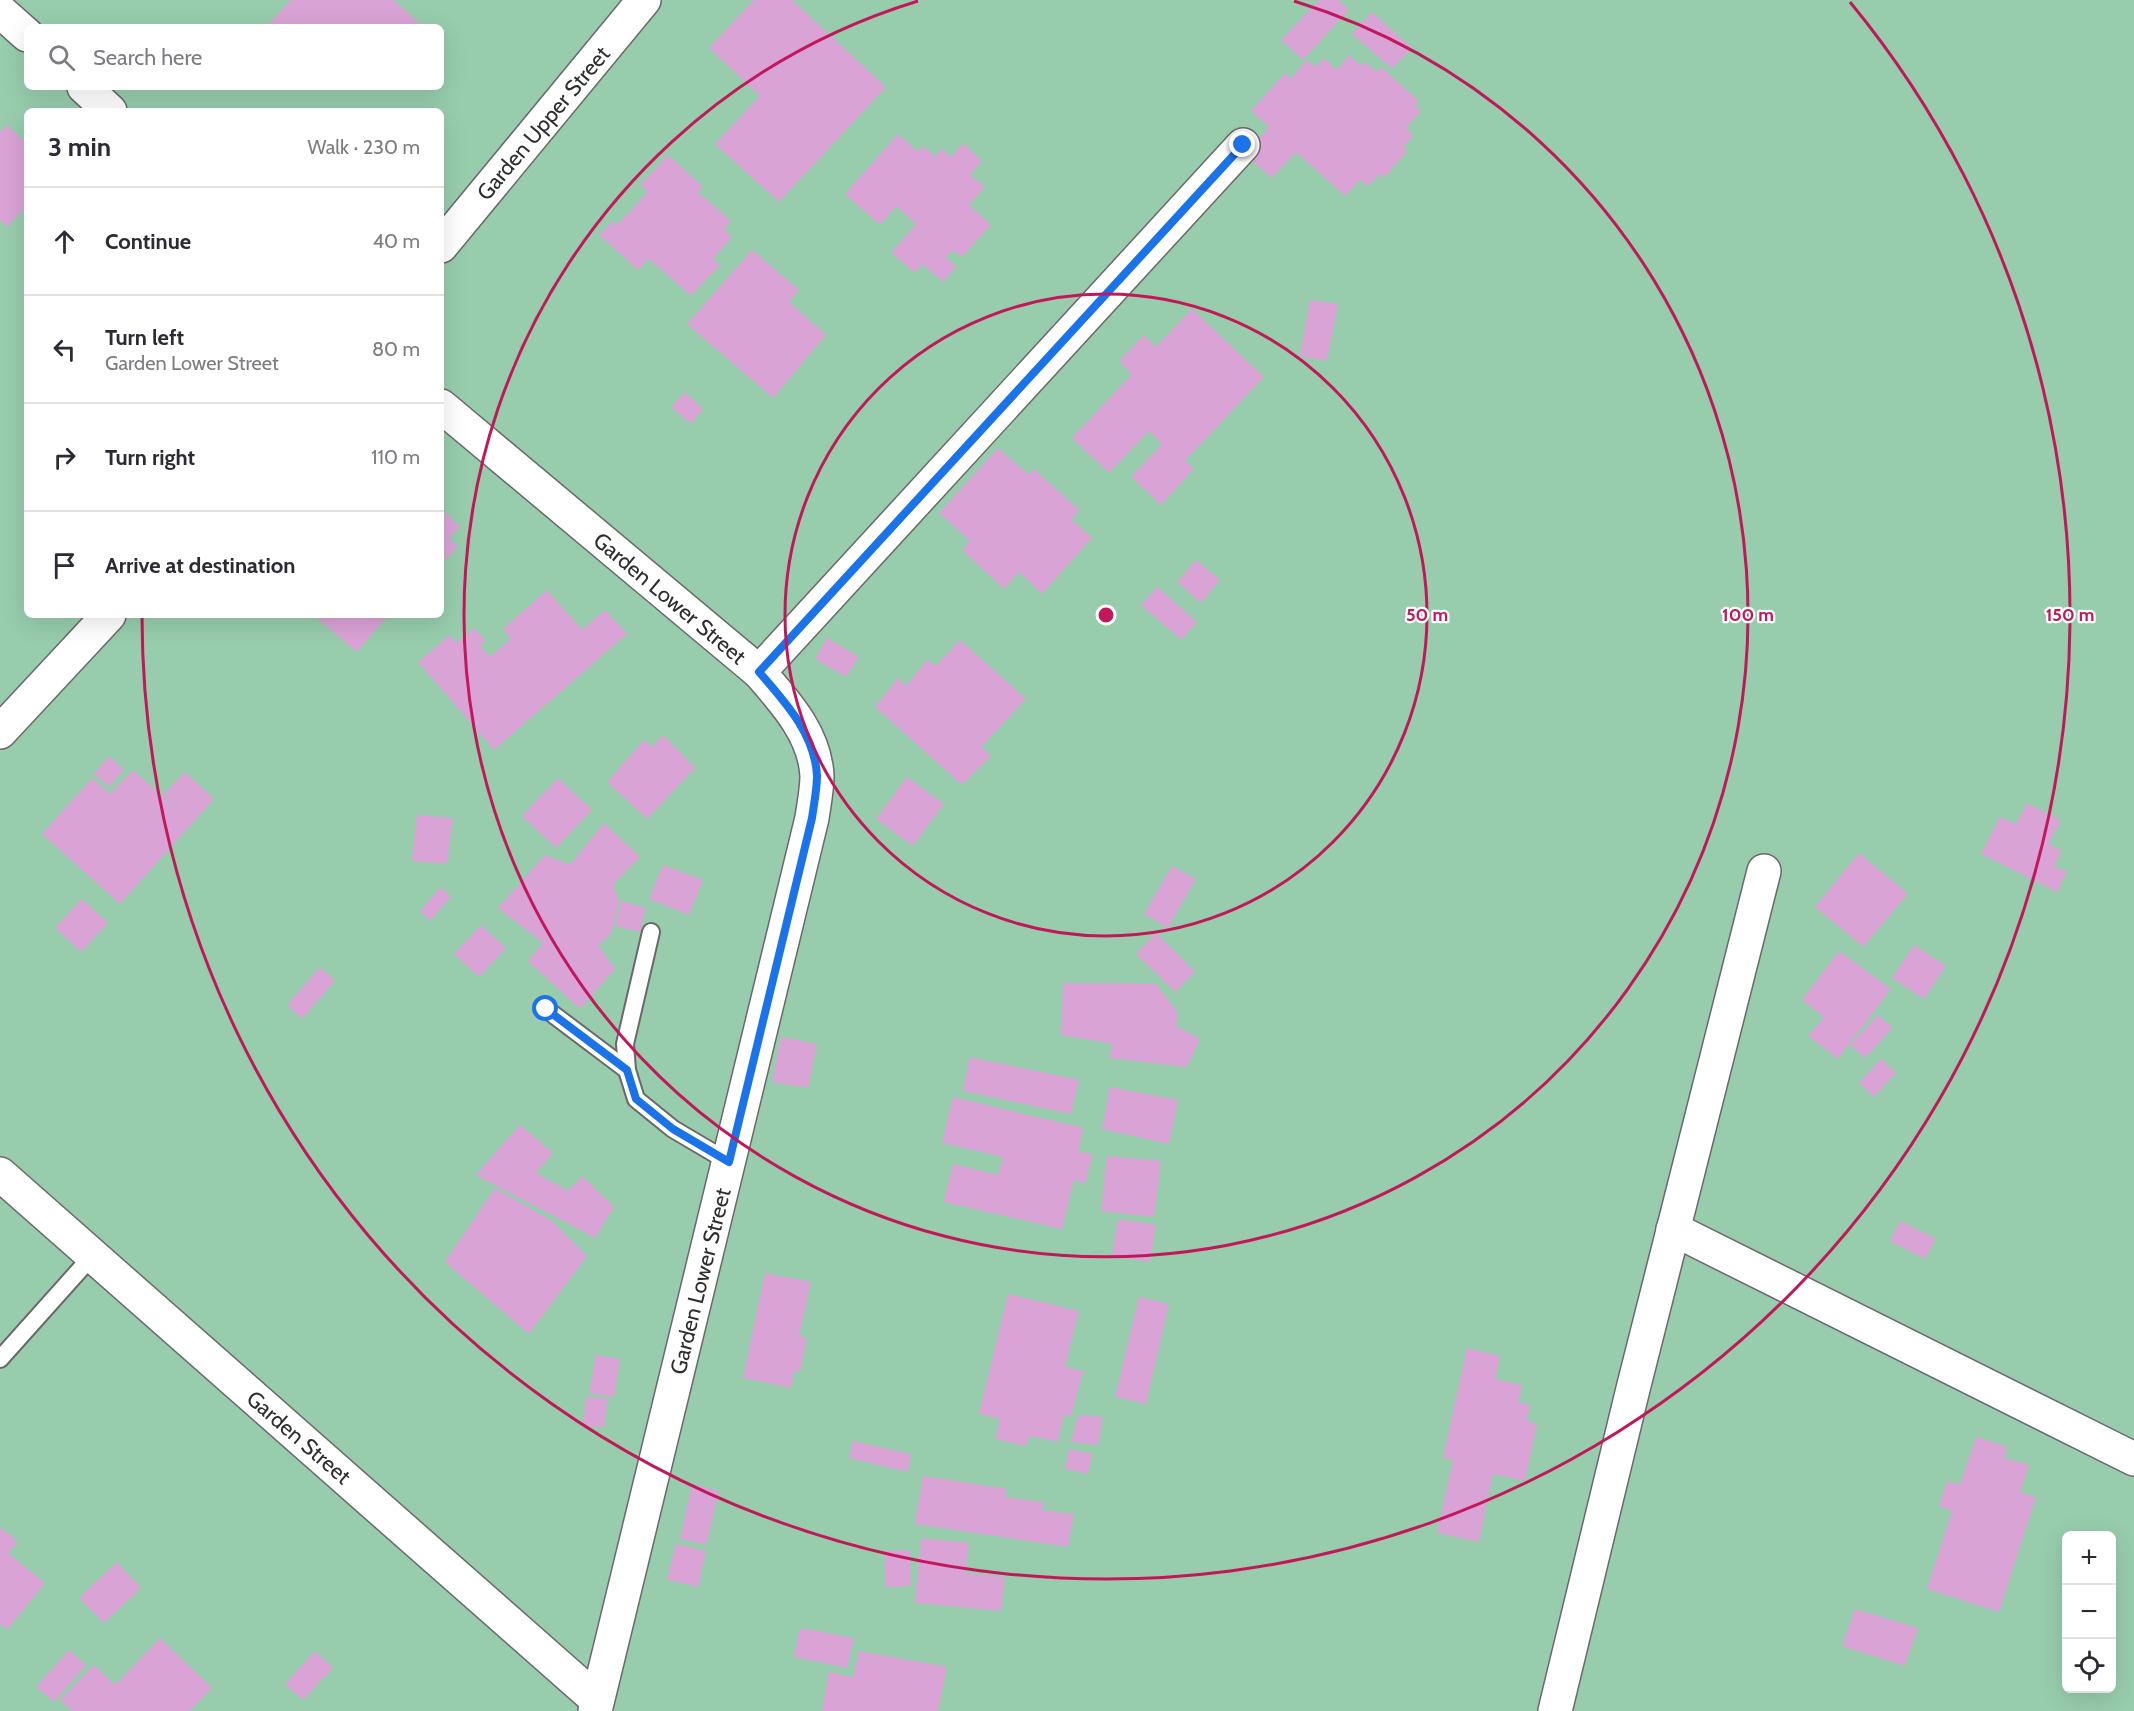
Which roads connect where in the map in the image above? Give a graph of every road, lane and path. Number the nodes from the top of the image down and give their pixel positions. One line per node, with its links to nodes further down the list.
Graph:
1 (644, 0): 7 (street, Garden Upper Street)
2 (0, 11): 3 (street)
3 (24, 32)
4 (87, 90): 5 (street)
5 (107, 108)
6 (1243, 145): 10 (street)
7 (444, 242)
8 (444, 409): 10 (street, Garden Lower Street)
9 (106, 618): 11 (street)
10 (759, 672): 16 (street, Garden Lower Street)
11 (0, 732)
12 (1764, 871): 18 (street)
13 (651, 932): 15 (lane)
14 (546, 1009): 15 (lane)
15 (627, 1070): 16 (lane)
16 (729, 1162): 22 (street, Garden Lower Street)
17 (0, 1174): 19 (street, Garden Street)
18 (1673, 1229): 21 (street); 23 (street)
19 (93, 1255): 20 (lane); 22 (street, Garden Street)
20 (0, 1359)
21 (2134, 1459)
22 (596, 1706)
23 (1555, 1711)

